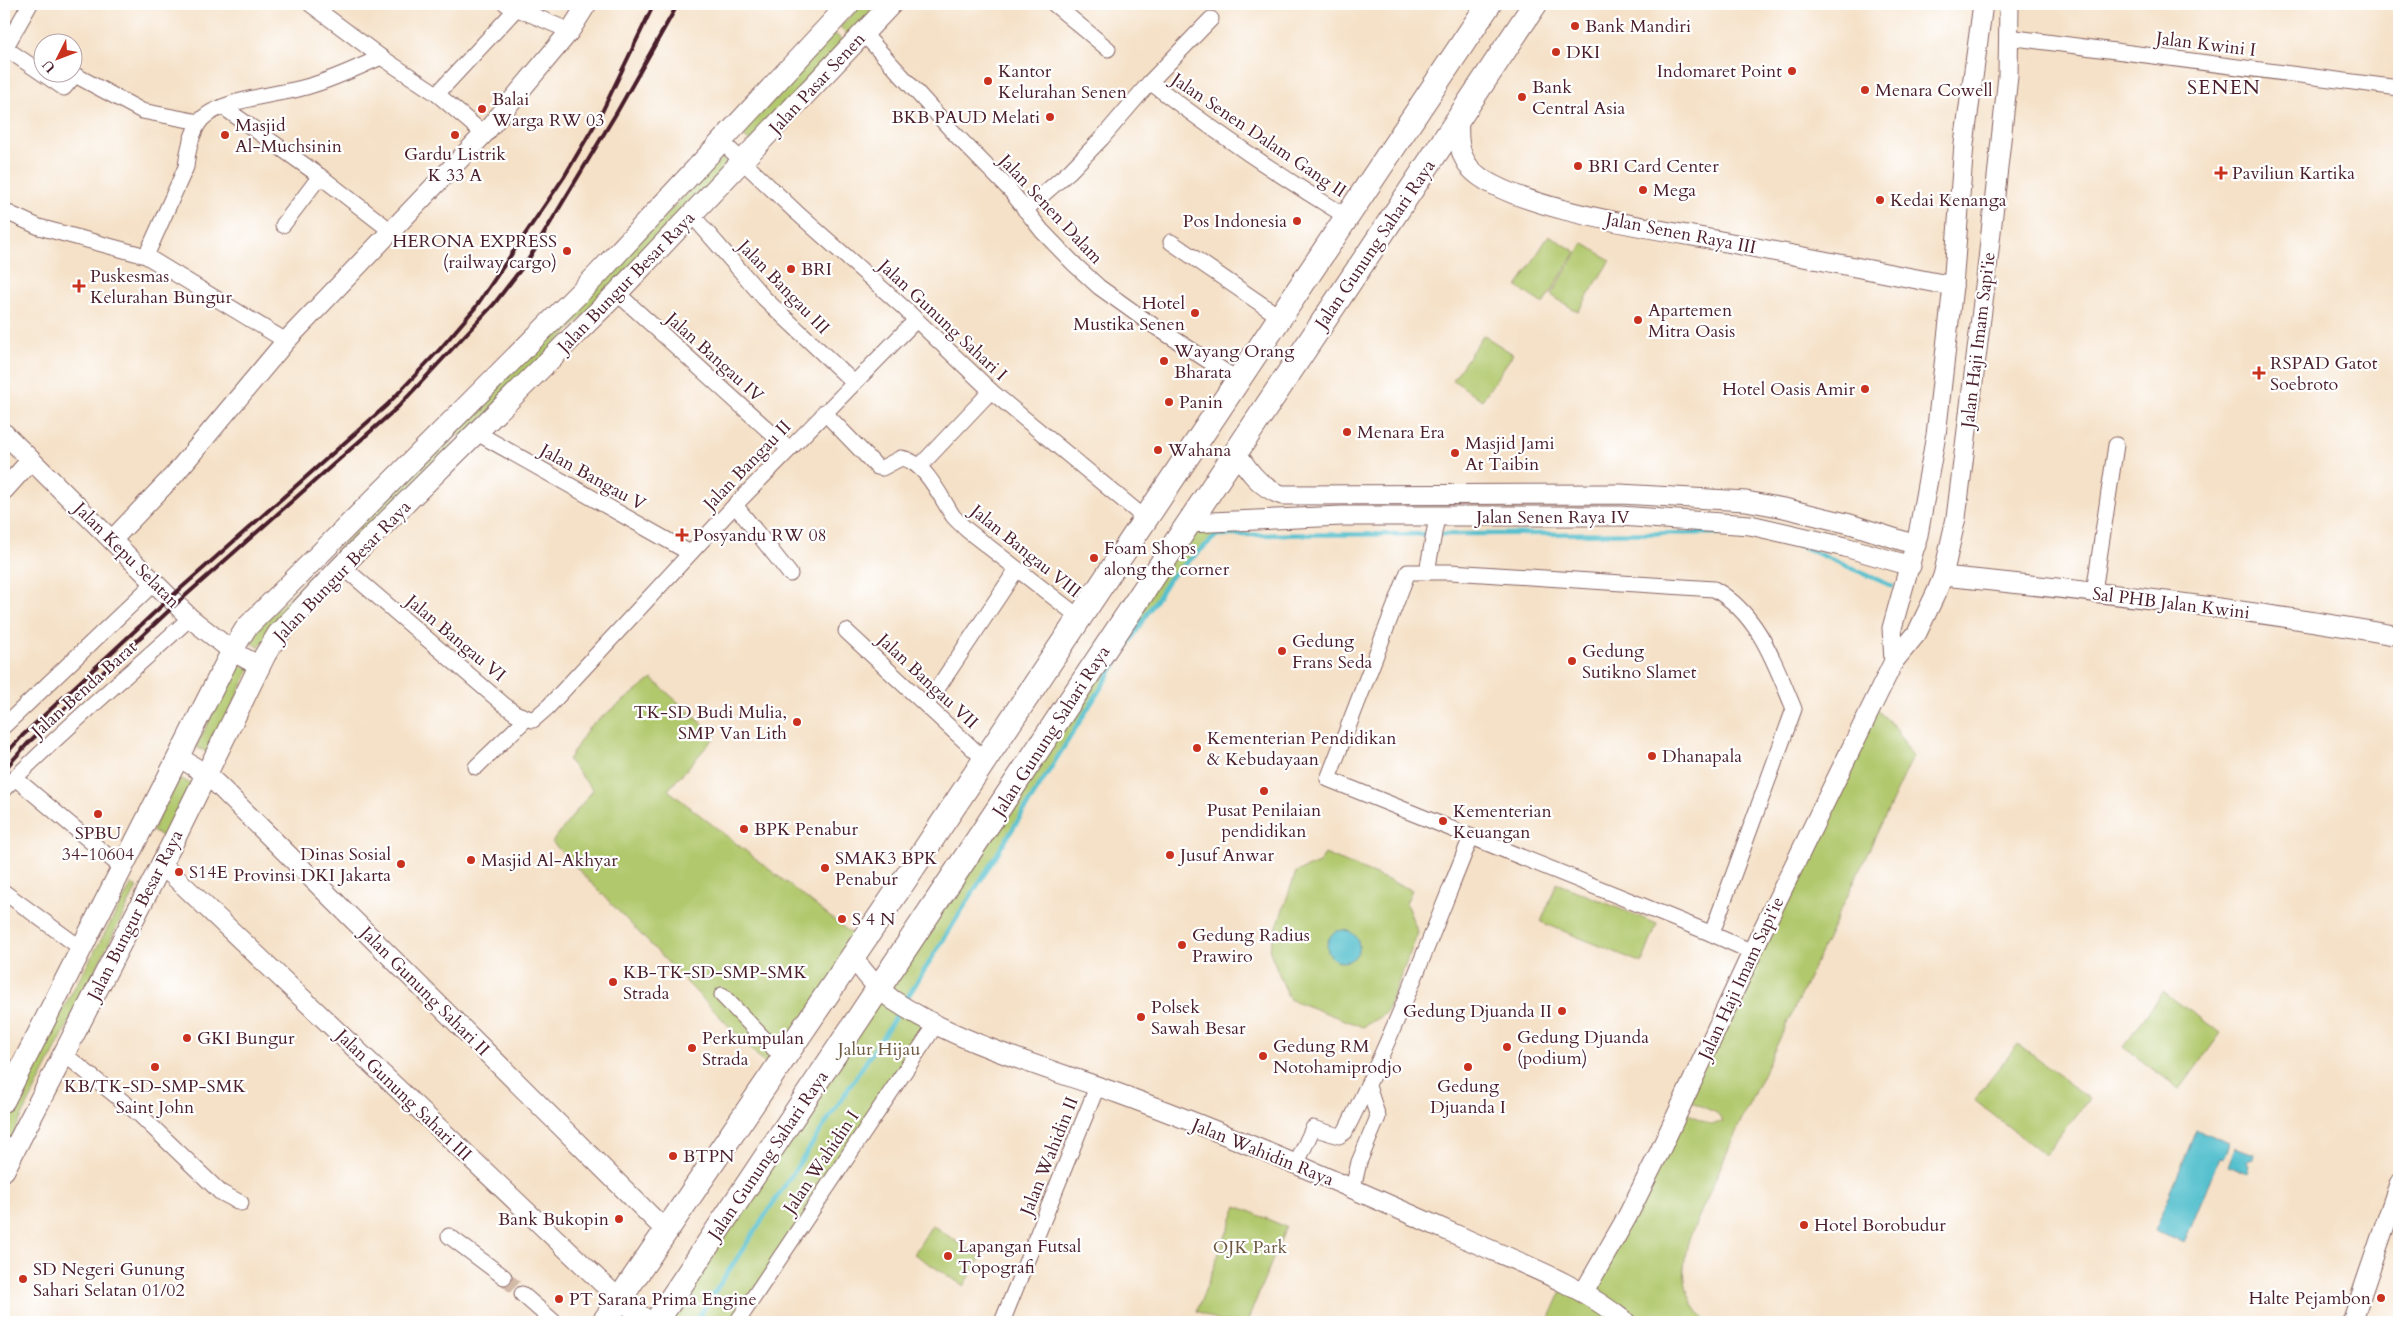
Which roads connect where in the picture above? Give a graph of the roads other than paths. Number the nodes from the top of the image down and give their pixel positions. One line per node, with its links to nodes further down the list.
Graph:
1 (30, 4): 16 (street)
2 (310, 4): 18 (street)
3 (849, 4): 26 (main road, Jalan Pasar Senen)
4 (891, 4): 14 (main road, Jalan Pasar Senen)
5 (1054, 4): 17 (street)
6 (1489, 4): 32 (main road)
7 (1535, 4): 23 (main road)
8 (1983, 4): 37 (street, Jalan Haji Imam Sapi'ie)
9 (2009, 4): 15 (street, Jalan Haji Imam Sapi'ie)
10 (511, 6): 13 (street); 21 (street)
11 (582, 6): 13 (street)
12 (1211, 19): 19 (street)
13 (570, 31): 25 (street)
14 (864, 33): 27 (main road, Jalan Pasar Senen); 29 (street, Jalan Senen Dalam)
15 (2008, 37): 20 (street, Jalan Kwini I); 49 (street, Jalan Haji Imam Sapi'ie)
16 (4, 49): 24 (street)
17 (1108, 49)
18 (381, 57): 21 (street); 22 (street)
19 (1150, 82): 29 (street); 32 (street, Jalan Senen Dalam Gang II)
20 (2399, 88)
21 (437, 94): 25 (street)
22 (223, 107): 24 (street); 28 (street)
23 (1459, 118): 37 (street, Jalan Senen Raya III); 52 (main road, Jalan Gunung Sahari Raya)
24 (200, 122): 36 (street)
25 (484, 134): 34 (street)
26 (722, 142): 27 (street, Jalan Gunung Sahari I); 81 (main road, Jalan Bungur Besar Raya)
27 (742, 162): 31 (main road, Jalan Bungur Besar Raya); 40 (street, Jalan Gunung Sahari I)
28 (320, 176): 33 (street); 34 (street)
29 (1025, 210): 42 (street, Jalan Senen Dalam)
30 (4, 211): 36 (street)
31 (692, 215): 38 (main road, Jalan Bungur Besar Raya); 43 (street, Jalan Bangau III)
32 (1347, 217): 39 (main road)
33 (283, 225)
34 (391, 231): 41 (street)
35 (1171, 242): 39 (street)
36 (146, 256): 41 (street)
37 (1953, 286): 48 (street, Jalan Haji Imam Sapi'ie)
38 (617, 293): 47 (main road, Jalan Bungur Besar Raya); 51 (street, Jalan Bangau IV)
39 (1280, 317): 42 (main road)
40 (916, 320): 43 (street, Jalan Bangau II); 44 (street, Jalan Gunung Sahari I)
41 (286, 341): 66 (street)
42 (1238, 380): 63 (main road)
43 (853, 382): 45 (street, Jalan Bangau II)
44 (991, 391): 54 (street); 63 (street, Jalan Gunung Sahari I)
45 (824, 412): 51 (street, Jalan Bangau II); 54 (street)
46 (4, 433): 53 (street, Jalan Kepu Selatan)
47 (477, 433): 68 (street, Jalan Bangau V); 69 (main road, Jalan Bungur Besar Raya)
48 (1936, 435): 49 (street); 67 (street, Jalan Haji Imam Sapi'ie)
49 (1967, 438): 74 (street, Jalan Haji Imam Sapi'ie)
50 (2116, 445): 76 (street)
51 (789, 448): 59 (street, Jalan Bangau II)
52 (1236, 452): 56 (street, Jalan Senen Raya IV); 64 (main road, Jalan Gunung Sahari Raya)
53 (31, 460): 55 (street); 66 (street, Jalan Kepu Selatan)
54 (919, 467): 71 (street, Jalan Bangau VIII)
55 (4, 490)
56 (1364, 494): 57 (street, Jalan Senen Raya IV); 60 (street)
57 (1620, 494): 58 (street, Jalan Senen Raya IV); 61 (street)
58 (1746, 501): 65 (street); 67 (street, Jalan Senen Raya IV)
59 (735, 505): 68 (street, Jalan Bangau II); 73 (street)
60 (1364, 516): 62 (street, Jalan Senen Raya IV); 64 (street, Jalan Senen Raya IV)
61 (1620, 516): 62 (street, Jalan Senen Raya IV); 65 (street, Jalan Senen Raya IV)
62 (1436, 517): 72 (street)
63 (1146, 519): 77 (main road)
64 (1189, 523): 104 (main road, Jalan Gunung Sahari Raya)
65 (1743, 523): 70 (street, Jalan Senen Raya IV)
66 (112, 540): 75 (street, Jalan Kepu Selatan)
67 (1916, 544): 70 (street, Jalan Haji Imam Sapi'ie)
68 (690, 553): 85 (street, Jalan Bangau II)
69 (342, 566): 83 (main road, Jalan Bungur Besar Raya); 85 (street, Jalan Bangau VI)
70 (1911, 566): 82 (street, Jalan Haji Imam Sapi'ie)
71 (1017, 569): 77 (street, Jalan Bangau VIII); 84 (street)
72 (1427, 572): 94 (street); 99 (street)
73 (790, 574)
74 (1943, 576): 76 (street, Sal PHB Jalan Kwini); 82 (street, Jalan Haji Imam Sapi'ie)
75 (155, 582): 78 (street, Jalan Kepu Selatan); 86 (street)
76 (2094, 592): 80 (street, Sal PHB Jalan Kwini)
77 (1079, 617): 88 (main road)
78 (190, 618): 81 (street, Jalan Kepu Selatan); 91 (street, Jalan Benda Barat)
79 (846, 631): 84 (street, Jalan Bangau VII)
80 (2399, 636)
81 (232, 651): 83 (street, Jalan Kepu Selatan); 87 (main road, Jalan Bungur Besar Raya)
82 (1894, 662): 101 (street, Jalan Haji Imam Sapi'ie)
83 (259, 666): 90 (main road, Jalan Bungur Besar Raya)
84 (927, 704): 88 (street, Jalan Bangau VII)
85 (526, 718): 89 (street)
86 (4, 726)
87 (179, 757): 90 (street, Jalan Gunung Sahari II); 93 (main road, Jalan Bungur Besar Raya)
88 (984, 758): 102 (main road)
89 (476, 767)
90 (207, 775): 95 (main road, Jalan Bungur Besar Raya); 116 (street, Jalan Gunung Sahari II)
91 (15, 778): 92 (street, Jalan Benda Barat); 96 (street)
92 (4, 789)
93 (140, 830): 95 (main road); 96 (main road, Jalan Bungur Besar Raya)
94 (1471, 837): 99 (street); 109 (street)
95 (165, 856): 96 (main road); 98 (main road); 106 (main road, Jalan Bungur Besar Raya); 121 (street, Jalan Gunung Sahari III)
96 (126, 858): 98 (main road, Jalan Bungur Besar Raya)
97 (4, 892): 100 (street)
98 (106, 899): 100 (main road, Jalan Bungur Besar Raya)
99 (1712, 933): 101 (street)
100 (82, 949): 110 (main road, Jalan Bungur Besar Raya)
101 (1754, 952): 119 (street, Jalan Haji Imam Sapi'ie)
102 (852, 955): 104 (street, Jalan Wahidin Raya); 107 (main road)
103 (722, 995): 107 (street)
104 (893, 999): 105 (street, Jalan Wahidin Raya); 125 (main road, Jalan Gunung Sahari Raya)
105 (937, 1024): 108 (street, Jalan Wahidin Raya); 126 (street, Jalan Wahidin I)
106 (64, 1054): 112 (main road, Jalan Bungur Besar Raya); 115 (street)
107 (785, 1057): 116 (main road)
108 (1097, 1086): 111 (street, Jalan Wahidin Raya); 127 (street, Jalan Wahidin II)
109 (1368, 1086): 111 (street); 114 (street)
110 (7, 1088)
111 (1296, 1165): 114 (street, Jalan Wahidin Raya)
112 (4, 1170)
113 (2399, 1184): 129 (street)
114 (1353, 1188): 119 (street, Jalan Wahidin Raya)
115 (240, 1203)
116 (666, 1231): 121 (main road)
117 (449, 1236): 118 (street)
118 (504, 1278)
119 (1584, 1292): 128 (street, Jalan Wahidin Raya)
120 (522, 1294): 122 (street)
121 (619, 1300): 123 (main road); 124 (street, Jalan Gunung Sahari III)
122 (554, 1322)
123 (604, 1322)
124 (650, 1322)
125 (656, 1322)
126 (737, 1322)
127 (1002, 1322)
128 (1626, 1322)
129 (2352, 1322)

